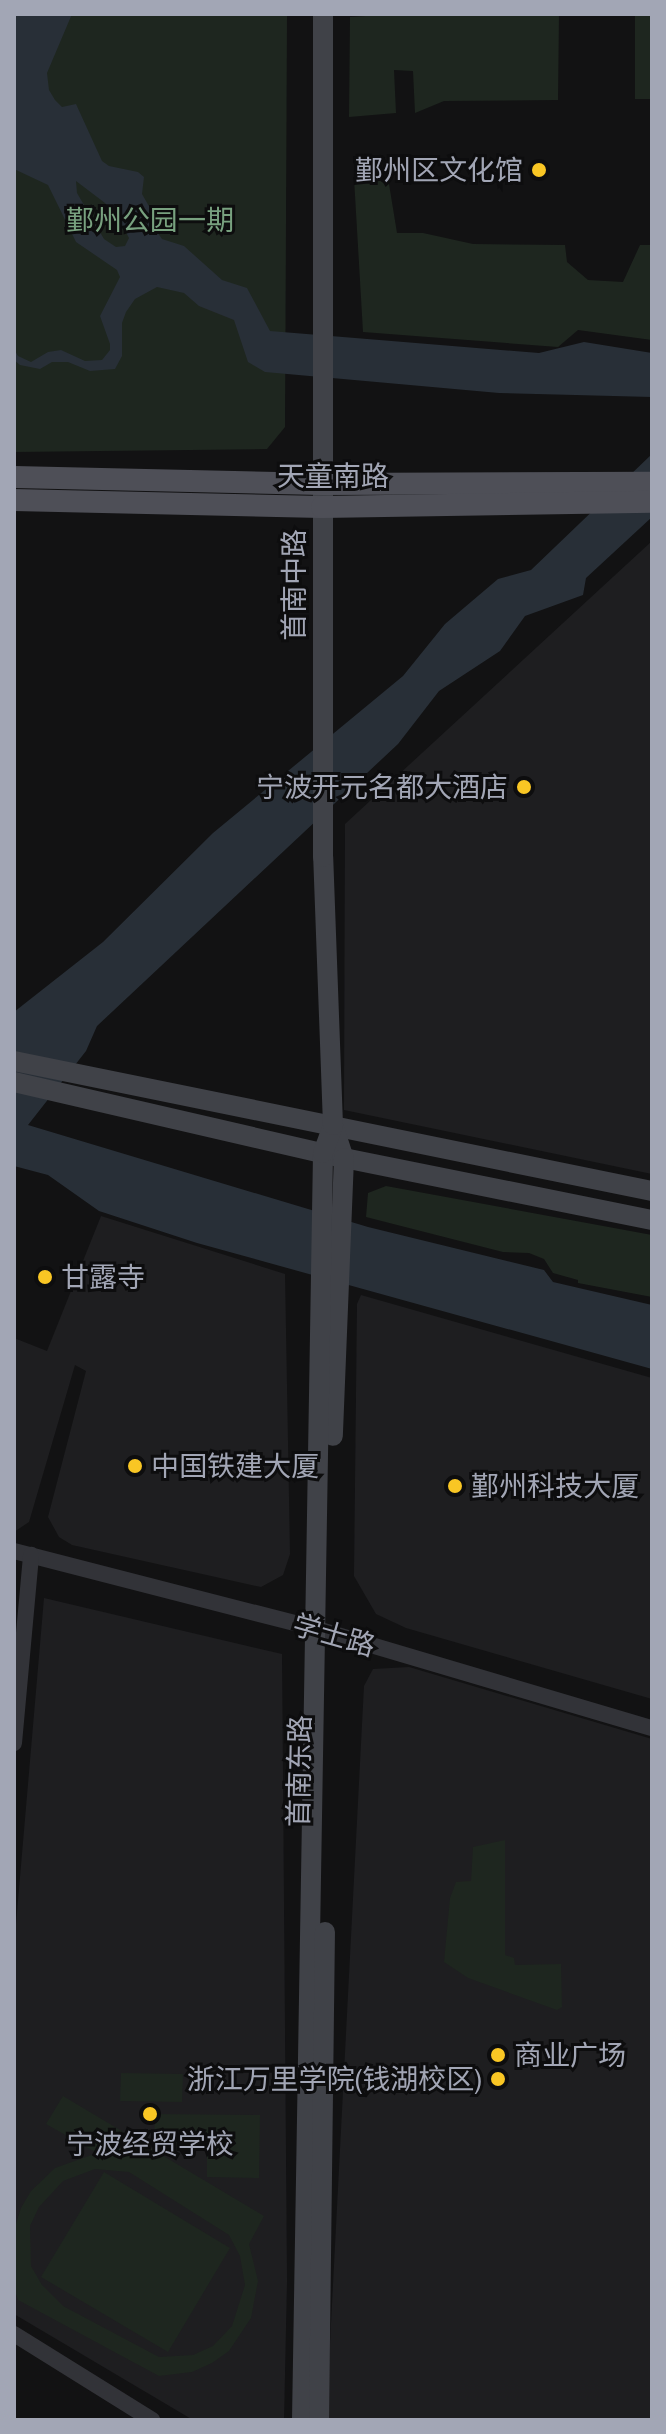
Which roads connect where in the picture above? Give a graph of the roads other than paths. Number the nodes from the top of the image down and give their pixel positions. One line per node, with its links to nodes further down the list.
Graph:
1 (323, 14): 4 (main road, 首南中路)
2 (14, 477): 4 (main road, 天童南路)
3 (652, 483): 4 (main road, 天童南路)
4 (322, 484): 7 (main road, 首南中路)
5 (14, 500): 7 (main road, 天童南路)
6 (652, 502): 7 (main road, 天童南路)
7 (322, 507): 10 (main road, 首南中路)
8 (14, 1061): 10 (main road)
9 (14, 1082): 11 (main road)
10 (333, 1125): 11 (main road); 12 (main road, 首南东路); 13 (main road)
11 (323, 1153): 12 (main road); 15 (main road)
12 (344, 1158): 14 (main road); 15 (main road, 首南东路)
13 (652, 1191)
14 (652, 1220)
15 (330, 1292): 17 (main road, 首南东路)
16 (22, 1553): 17 (street, 学士路); 19 (street)
17 (323, 1631): 18 (street, 学士路); 22 (main road, 首南东路); 23 (main road, 首南东路)
18 (652, 1728)
19 (14, 1743)
20 (14, 2334): 21 (street)
21 (152, 2420)
22 (302, 2420)
23 (319, 2420)

